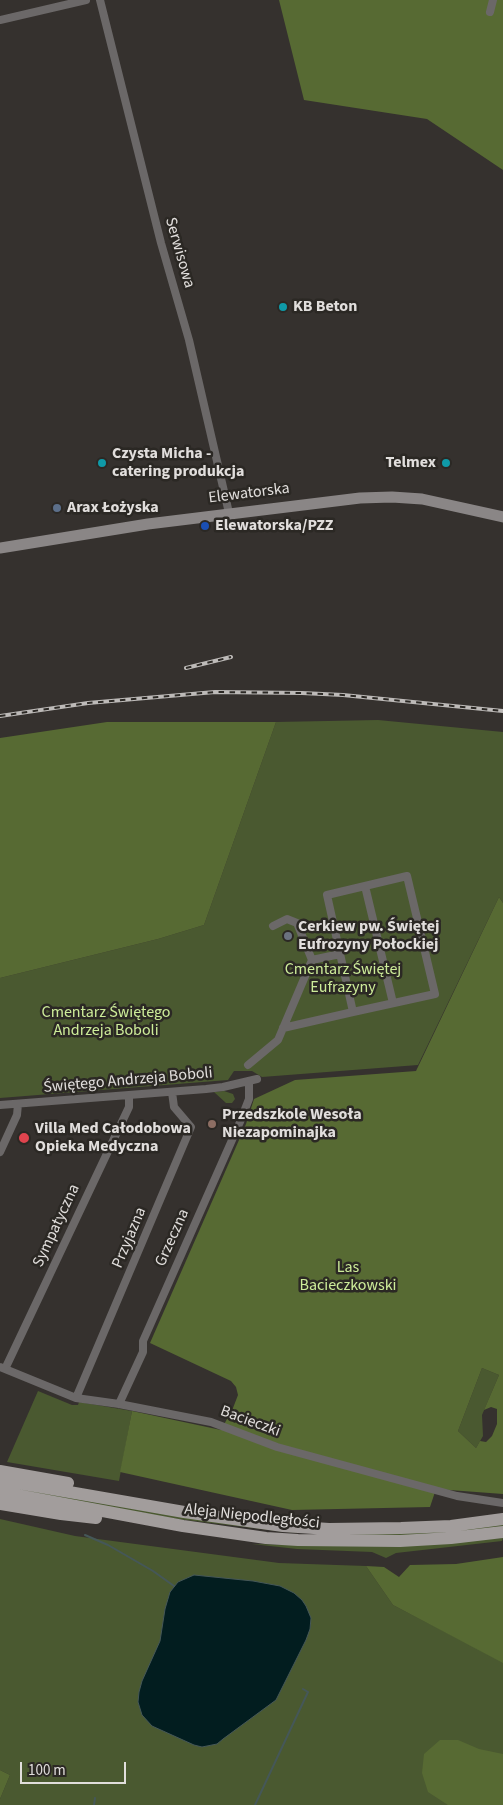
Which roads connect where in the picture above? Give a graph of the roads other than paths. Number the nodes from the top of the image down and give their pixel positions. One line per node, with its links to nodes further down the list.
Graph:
1 (86, 0): 5 (street)
2 (100, 0): 6 (street, Serwisowa)
3 (493, 0): 4 (street)
4 (490, 12)
5 (0, 20)
6 (230, 513): 7 (street, Elewatorska); 8 (street, Elewatorska)
7 (503, 518)
8 (0, 548)
9 (365, 886): 11 (street); 13 (street); 13 (street)
10 (273, 926): 12 (street)
11 (340, 954): 12 (street); 14 (street)
12 (312, 960): 15 (street)
13 (393, 1003): 14 (street)
14 (354, 1012): 15 (street)
15 (283, 1028): 16 (street)
16 (248, 1065)
17 (257, 1079): 18 (street, Świętego Andrzeja Boboli)
18 (249, 1081): 19 (street, Świętego Andrzeja Boboli); 26 (street, Grzeczna)
19 (172, 1092): 20 (street, Świętego Andrzeja Boboli); 25 (street, Przyjazna)
20 (128, 1095): 21 (street, Świętego Andrzeja Boboli); 24 (street, Sympatyczna)
21 (18, 1104): 22 (street, Świętego Andrzeja Boboli); 23 (street)
22 (0, 1105)
23 (0, 1152)
24 (3, 1368): 25 (street, Bacieczki)
25 (76, 1398): 26 (street, Bacieczki)
26 (119, 1404): 30 (street, Bacieczki)
27 (0, 1471): 32 (main road)
28 (0, 1480): 32 (main road, Aleja Niepodległości)
29 (0, 1492): 34 (main road, Aleja Niepodległości)
30 (503, 1503)
31 (0, 1504): 34 (main road)
32 (184, 1512): 33 (main road, Aleja Niepodległości)
33 (503, 1520)
34 (183, 1526): 35 (main road, Aleja Niepodległości)
35 (503, 1532)

